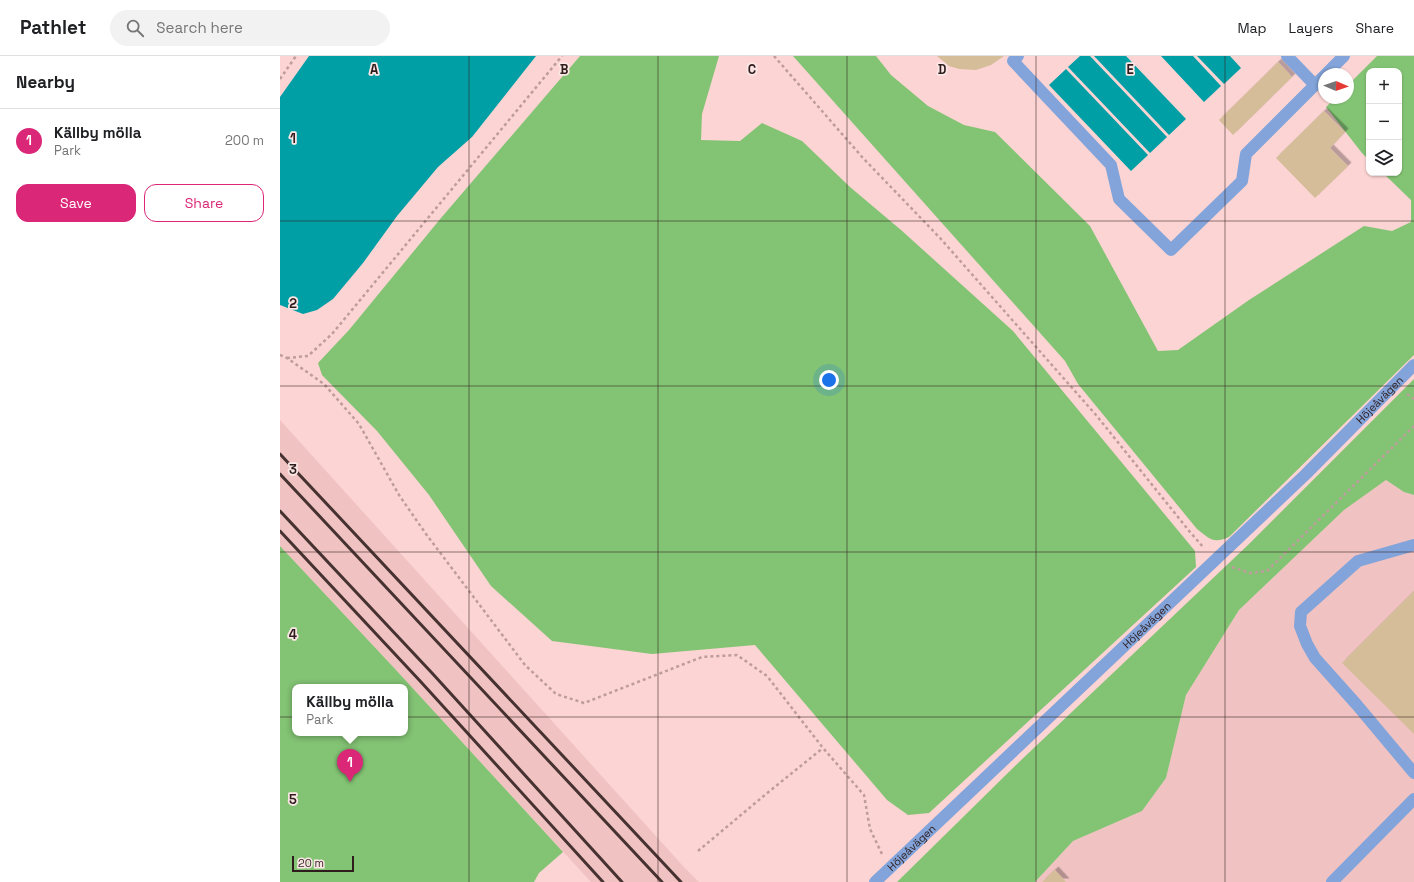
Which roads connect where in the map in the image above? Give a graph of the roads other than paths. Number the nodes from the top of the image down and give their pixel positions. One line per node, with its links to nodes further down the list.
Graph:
1 (1018, 56): 6 (street)
2 (1287, 56): 6 (street)
3 (1344, 56): 4 (street)
4 (1332, 68)
5 (1318, 82): 6 (street)
6 (1315, 85)
7 (1414, 365): 11 (street, Höjeåvägen)
8 (1414, 545): 9 (street)
9 (1414, 773)
10 (1414, 800): 12 (street)
11 (876, 882)
12 (1332, 882)

